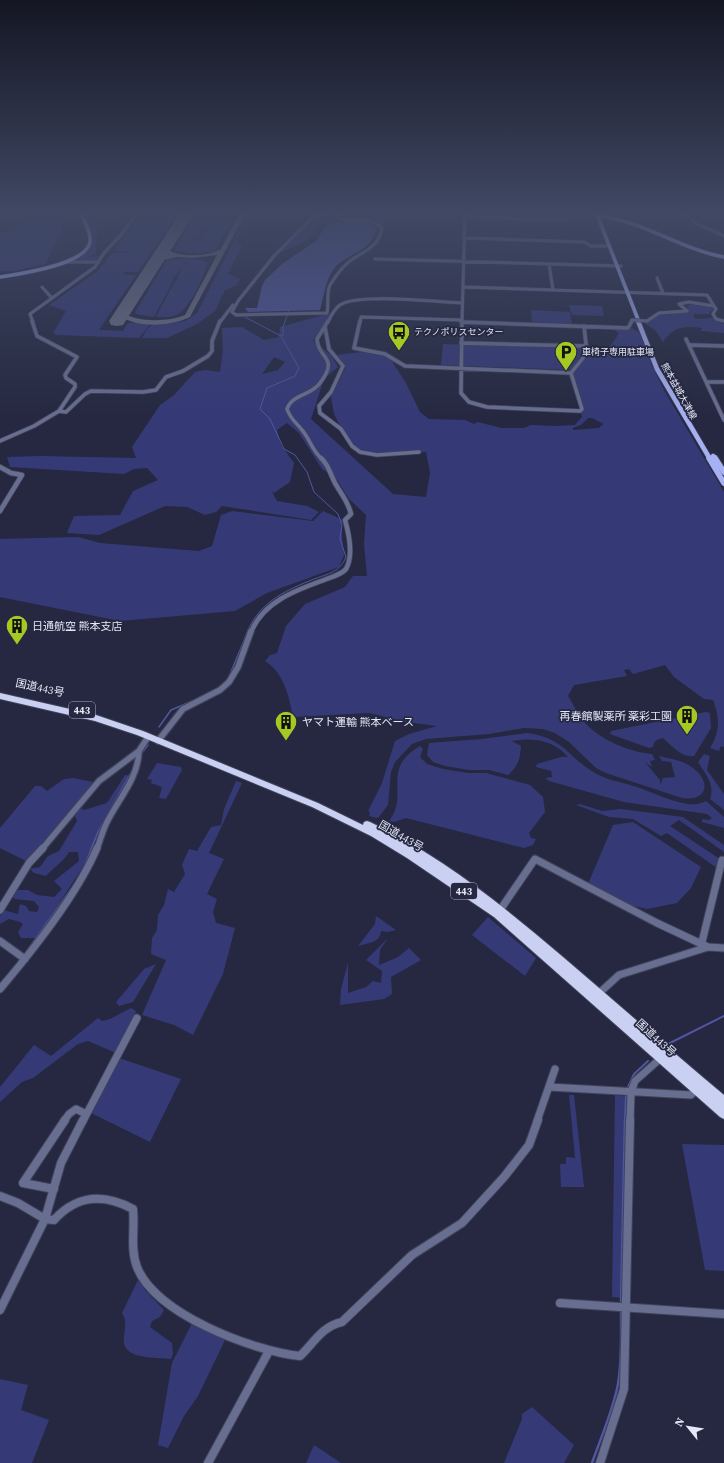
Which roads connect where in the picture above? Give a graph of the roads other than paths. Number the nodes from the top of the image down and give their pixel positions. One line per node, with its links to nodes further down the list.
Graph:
1 (76, 280): 14 (street)
2 (254, 280): 8 (street)
3 (334, 280): 8 (street)
4 (464, 280): 10 (street)
5 (552, 280): 11 (street)
6 (624, 280): 12 (main road, 熊本益城大津線)
7 (658, 280): 13 (street)
8 (250, 286): 30 (street)
9 (42, 287): 14 (street)
10 (464, 287): 11 (street); 15 (street)
11 (553, 290): 12 (street)
12 (629, 292): 13 (street); 35 (main road, 熊本益城大津線); 36 (main road, 熊本益城大津線)
13 (662, 293): 16 (street)
14 (51, 297): 30 (street)
15 (462, 303): 17 (street); 20 (street)
16 (714, 306): 18 (street); 19 (street, bridge)
17 (461, 321): 19 (street); 22 (street); 26 (street)
18 (724, 321)
19 (584, 326): 24 (street)
20 (325, 327): 33 (street); 41 (street)
21 (686, 338): 23 (street)
22 (461, 343): 24 (street); 26 (street)
23 (690, 345): 25 (street); 28 (street)
24 (586, 346): 27 (street)
25 (724, 346)
26 (461, 370): 27 (street); 27 (street)
27 (571, 373)
28 (707, 382): 29 (street); 31 (street)
29 (724, 382)
30 (60, 411): 32 (street)
31 (724, 420)
32 (0, 441)
33 (419, 452)
34 (0, 467): 37 (street)
35 (724, 472)
36 (724, 483)
37 (0, 511)
38 (0, 692): 41 (highway, 国道443号 / 443)
39 (0, 696): 40 (highway, 国道443号 / 443)
40 (148, 737): 41 (highway, 国道443号 / 443); 42 (street)
41 (160, 739): 45 (highway, 国道443号 / 443)
42 (140, 751): 44 (street); 49 (street)
43 (722, 860): 47 (street)
44 (0, 910)
45 (499, 913): 47 (street); 51 (highway, 国道443号 / 443)
46 (0, 941): 49 (street)
47 (705, 944): 48 (street); 51 (street)
48 (724, 948)
49 (25, 959): 50 (street)
50 (0, 989)
51 (596, 996): 53 (highway, 国道443号 / 443); 58 (highway, 国道443号 / 443)
52 (137, 1018): 60 (street)
53 (661, 1058): 56 (highway, 国道443号 / 443); 57 (street)
54 (555, 1069): 55 (street)
55 (549, 1087): 57 (street); 68 (street)
56 (696, 1090): 57 (street); 59 (highway, 国道443号 / 443)
57 (628, 1092): 65 (street)
58 (724, 1102)
59 (724, 1113)
60 (86, 1114): 61 (street); 61 (street)
61 (54, 1189): 63 (street)
62 (0, 1196): 63 (street)
63 (45, 1219): 66 (street); 68 (street)
64 (560, 1303): 65 (street)
65 (622, 1307): 67 (street); 70 (street)
66 (0, 1310)
67 (724, 1314)
68 (269, 1351): 69 (street)
69 (208, 1463)
70 (600, 1463)

